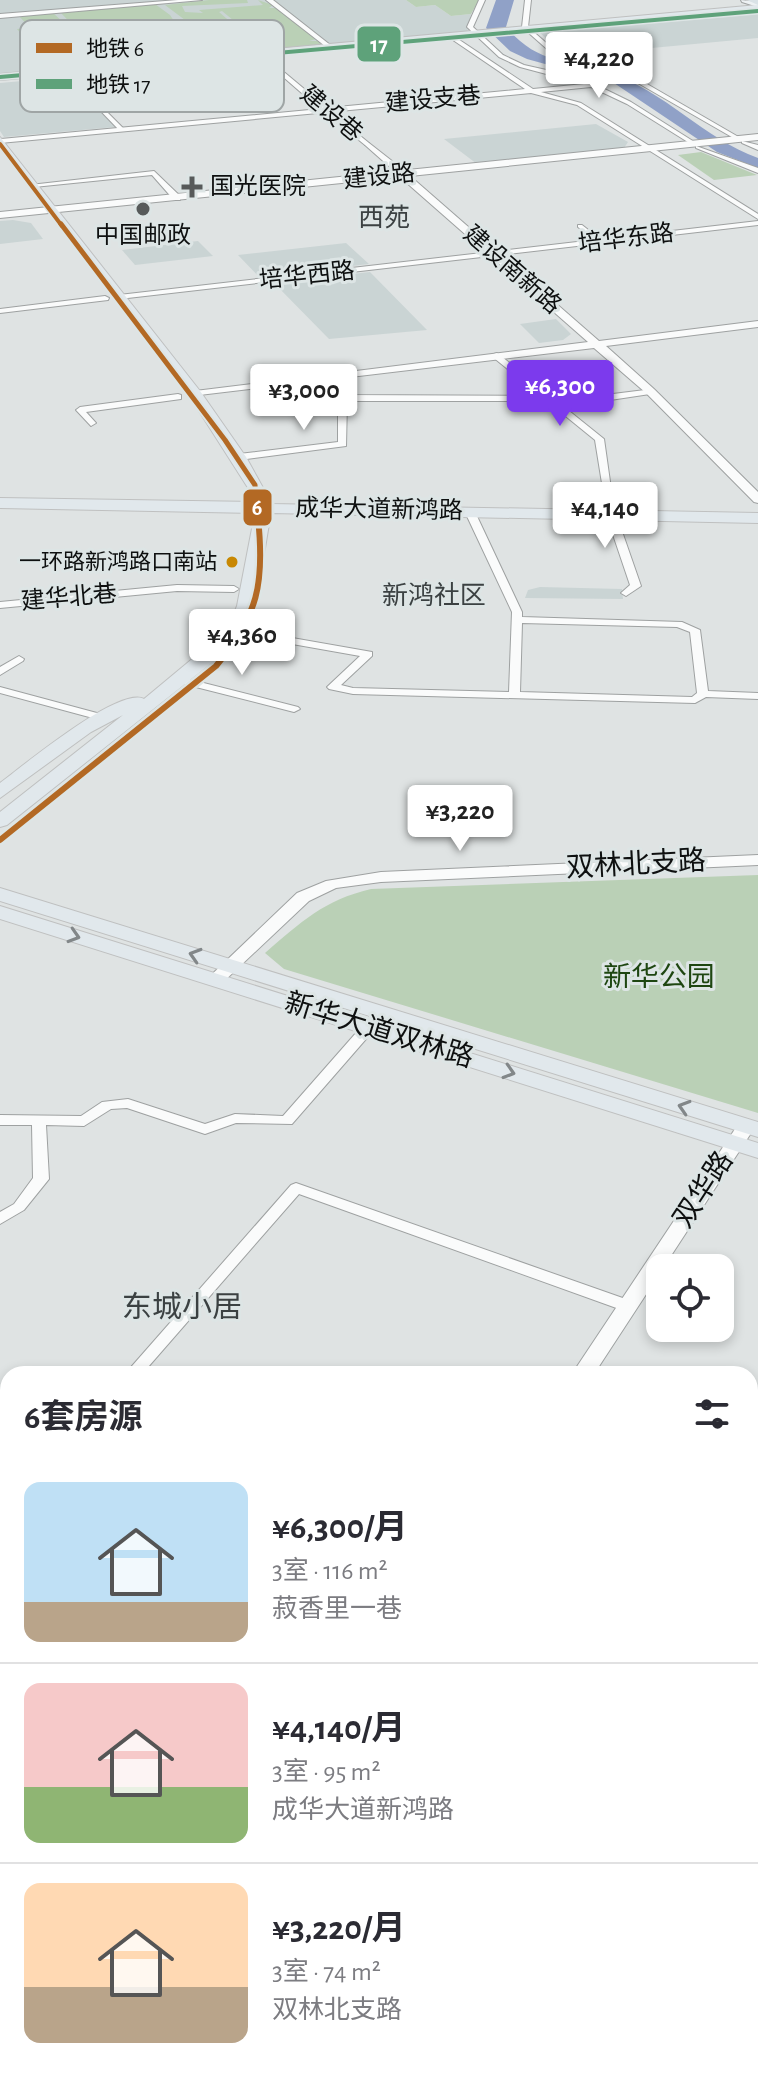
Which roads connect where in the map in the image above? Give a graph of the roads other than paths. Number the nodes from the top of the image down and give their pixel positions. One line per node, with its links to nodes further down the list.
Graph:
1 (199, 0): 8 (street)
2 (269, 0): 12 (street)
3 (482, 0): 10 (street)
4 (528, 0): 9 (street)
5 (745, 0): 7 (main road)
6 (752, 0): 7 (highway)
7 (758, 7): 9 (main road)
8 (0, 16)
9 (522, 31): 10 (main road); 25 (street)
10 (481, 35): 11 (main road); 18 (street)
11 (453, 38): 13 (main road); 19 (street)
12 (327, 45)
13 (284, 53)
14 (284, 75): 20 (street, 建设巷)
15 (20, 76): 17 (main road)
16 (20, 77): 17 (main road)
17 (0, 78)
18 (590, 85): 19 (street, 建设支巷); 27 (street)
19 (532, 91): 20 (street, 建设支巷); 29 (street)
20 (325, 110): 22 (street, 建设支巷); 26 (street, 建设巷)
21 (105, 112): 22 (street)
22 (121, 129): 24 (street, 建设支巷)
23 (758, 139): 25 (street, 建设路)
24 (0, 140): 33 (main road)
25 (736, 141): 27 (street, 建设路); 28 (street)
26 (367, 144): 32 (street, 建设巷)
27 (698, 145): 29 (street, 建设路); 31 (street)
28 (758, 148)
29 (654, 150): 32 (street, 建设路); 37 (street)
30 (0, 161): 35 (main road)
31 (758, 171)
32 (404, 176): 34 (street, 建设路); 35 (street, 建设路); 40 (street, 建设南新路)
33 (34, 185): 34 (street); 35 (main road)
34 (177, 198): 35 (street, 建设路)
35 (46, 212): 36 (street, 建设路); 41 (main road)
36 (0, 217)
37 (758, 220): 40 (street, 培华东路)
38 (580, 226): 39 (street)
39 (587, 237)
40 (494, 254): 41 (street, 培华西路); 44 (street, 建设南新路)
41 (112, 298): 42 (street, 培华西路); 48 (main road); 49 (main road)
42 (0, 311)
43 (758, 324): 44 (street)
44 (596, 344): 45 (street); 47 (street, 建设南新路)
45 (497, 356): 46 (street); 51 (street)
46 (324, 379): 48 (street); 50 (street)
47 (650, 391): 51 (street); 54 (street, 建设南新路)
48 (195, 394): 53 (main road)
49 (178, 397): 52 (street); 56 (main road)
50 (342, 398): 51 (street); 53 (street)
51 (547, 399): 57 (street)
52 (91, 423)
53 (239, 457): 56 (main road)
54 (758, 499)
55 (0, 500): 56 (main road, 成华大道新鸿路)
56 (258, 505): 57 (main road, 成华大道新鸿路); 59 (main road, 成华大道新鸿路); 61 (main road); 65 (main road)
57 (611, 511): 58 (main road, 成华大道新鸿路); 59 (main road, 成华大道新鸿路); 60 (main road, 成华大道新鸿路); 62 (street)
58 (758, 511)
59 (470, 512): 64 (street)
60 (758, 518)
61 (234, 589): 63 (street, 建华北巷); 73 (main road)
62 (626, 593)
63 (0, 605)
64 (517, 620): 70 (street); 71 (street)
65 (235, 631): 68 (main road); 71 (street)
66 (19, 659): 67 (street)
67 (0, 672)
68 (180, 680): 73 (main road); 74 (street)
69 (0, 690): 75 (street)
70 (703, 694): 71 (street); 72 (street)
71 (514, 696)
72 (758, 696)
73 (143, 702): 75 (main road); 77 (main road); 78 (main road)
74 (294, 709)
75 (104, 718): 76 (main road)
76 (0, 792)
77 (4, 813)
78 (0, 832)
79 (758, 860): 82 (street, 双林北支路)
80 (0, 894): 82 (main road, 新华大道双林路, one-way to 80)
81 (0, 912): 82 (main road, 新华大道双林路, one-way to 82)
82 (222, 973): 83 (main road, 新华大道双林路); 86 (main road, 新华大道双林路, one-way to 82)
83 (368, 1028): 85 (street); 86 (main road, 新华大道双林路, one-way to 86)
84 (0, 1120): 85 (street)
85 (39, 1121): 88 (street)
86 (746, 1133): 87 (main road, 新华大道双林路); 89 (street, 双华路)
87 (758, 1151)
88 (0, 1219)
89 (628, 1306): 90 (street); 91 (street, 双华路)
90 (140, 1366)
91 (588, 1366)

